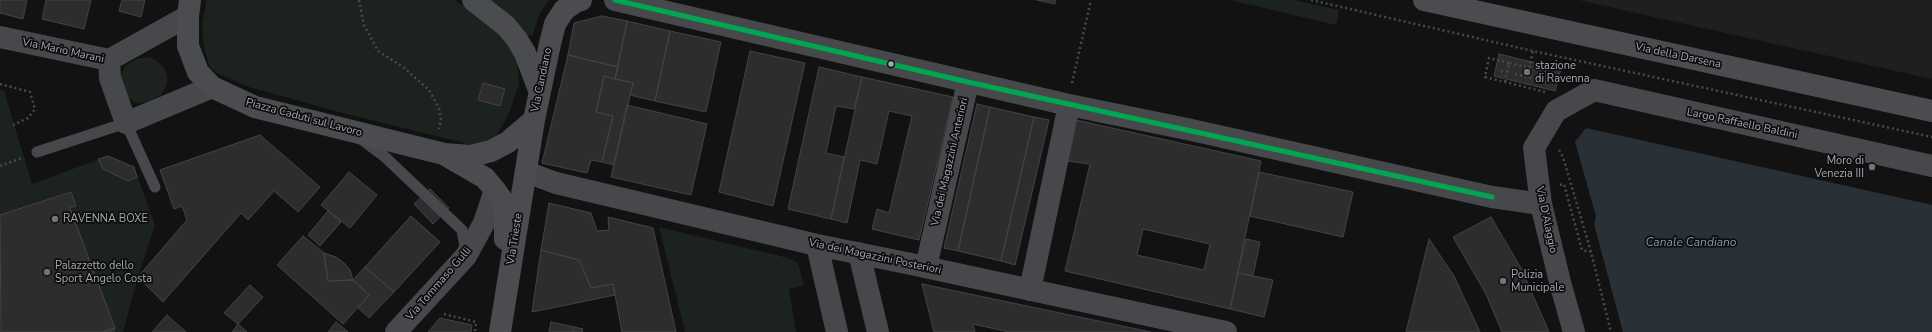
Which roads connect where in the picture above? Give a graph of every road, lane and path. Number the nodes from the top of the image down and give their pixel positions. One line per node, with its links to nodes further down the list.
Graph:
1 (359, 0): 33 (path)
2 (473, 0): 23 (street)
3 (581, 0): 23 (street, Via Candiano)
4 (615, 0): 19 (street, Via dei Magazzini Anteriori)
5 (1091, 0): 24 (path)
6 (1311, 0): 10 (path)
7 (1424, 0): 26 (street, Via della Darsena)
8 (189, 8): 11 (street, Via Mario Marani); 21 (street, Piazza Caduti sul Lavoro)
9 (0, 37): 11 (street, Via Mario Marani)
10 (1533, 51): 13 (path); 31 (path)
11 (110, 60): 28 (street)
12 (1509, 63): 13 (path); 15 (path); 18 (path)
13 (1528, 68): 16 (path)
14 (1501, 71): 15 (path)
15 (1507, 72): 18 (path)
16 (1550, 73): 17 (path); 22 (path)
17 (1515, 74)
18 (1504, 82): 25 (path)
19 (972, 83): 24 (street, Via dei Magazzini Anteriori); 46 (street, Via dei Magazzini Anteriori)
20 (0, 84): 29 (path)
21 (212, 87): 28 (street); 30 (street, Piazza Caduti sul Lavoro)
22 (1558, 89)
23 (539, 90): 27 (street, Via Candiano)
24 (1070, 94): 41 (street, Via dei Magazzini Anteriori); 47 (street)
25 (1552, 102): 36 (street, Largo Raffaello Baldini); 41 (street, Via D'Alaggio)
26 (1932, 111)
27 (534, 120): 33 (street, Piazza Caduti sul Lavoro); 37 (street, Via Candiano)
28 (126, 123): 32 (lane); 39 (lane)
29 (13, 125)
30 (349, 130): 33 (street, Piazza Caduti sul Lavoro); 45 (lane)
31 (1932, 137)
32 (37, 152): 35 (path)
33 (439, 152): 40 (street, Piazza Caduti sul Lavoro)
34 (1563, 157): 43 (path)
35 (0, 166)
36 (1932, 166)
37 (526, 172): 42 (street, Via dei Magazzini Posteriori); 49 (street, Via Trieste)
38 (1564, 184): 43 (path)
39 (155, 187)
40 (495, 190): 45 (street, Via Tommaso Gulli); 49 (street, Via Trieste)
41 (1541, 204): 56 (street, Via D'Alaggio)
42 (817, 246): 44 (street, Via dei Magazzini Posteriori); 53 (street)
43 (1591, 252): 57 (path)
44 (859, 253): 46 (street, Via dei Magazzini Posteriori); 54 (street)
45 (466, 256): 48 (street, Via Tommaso Gulli)
46 (926, 267): 47 (street, Via dei Magazzini Posteriori)
47 (1030, 290): 55 (street, Via dei Magazzini Posteriori)
48 (425, 300): 50 (street, Via Tommaso Gulli); 51 (path)
49 (504, 307): 52 (street, Via Trieste)
50 (396, 332)
51 (475, 332)
52 (500, 332)
53 (837, 332)
54 (878, 332)
55 (1226, 332)
56 (1574, 332)
57 (1611, 332)

